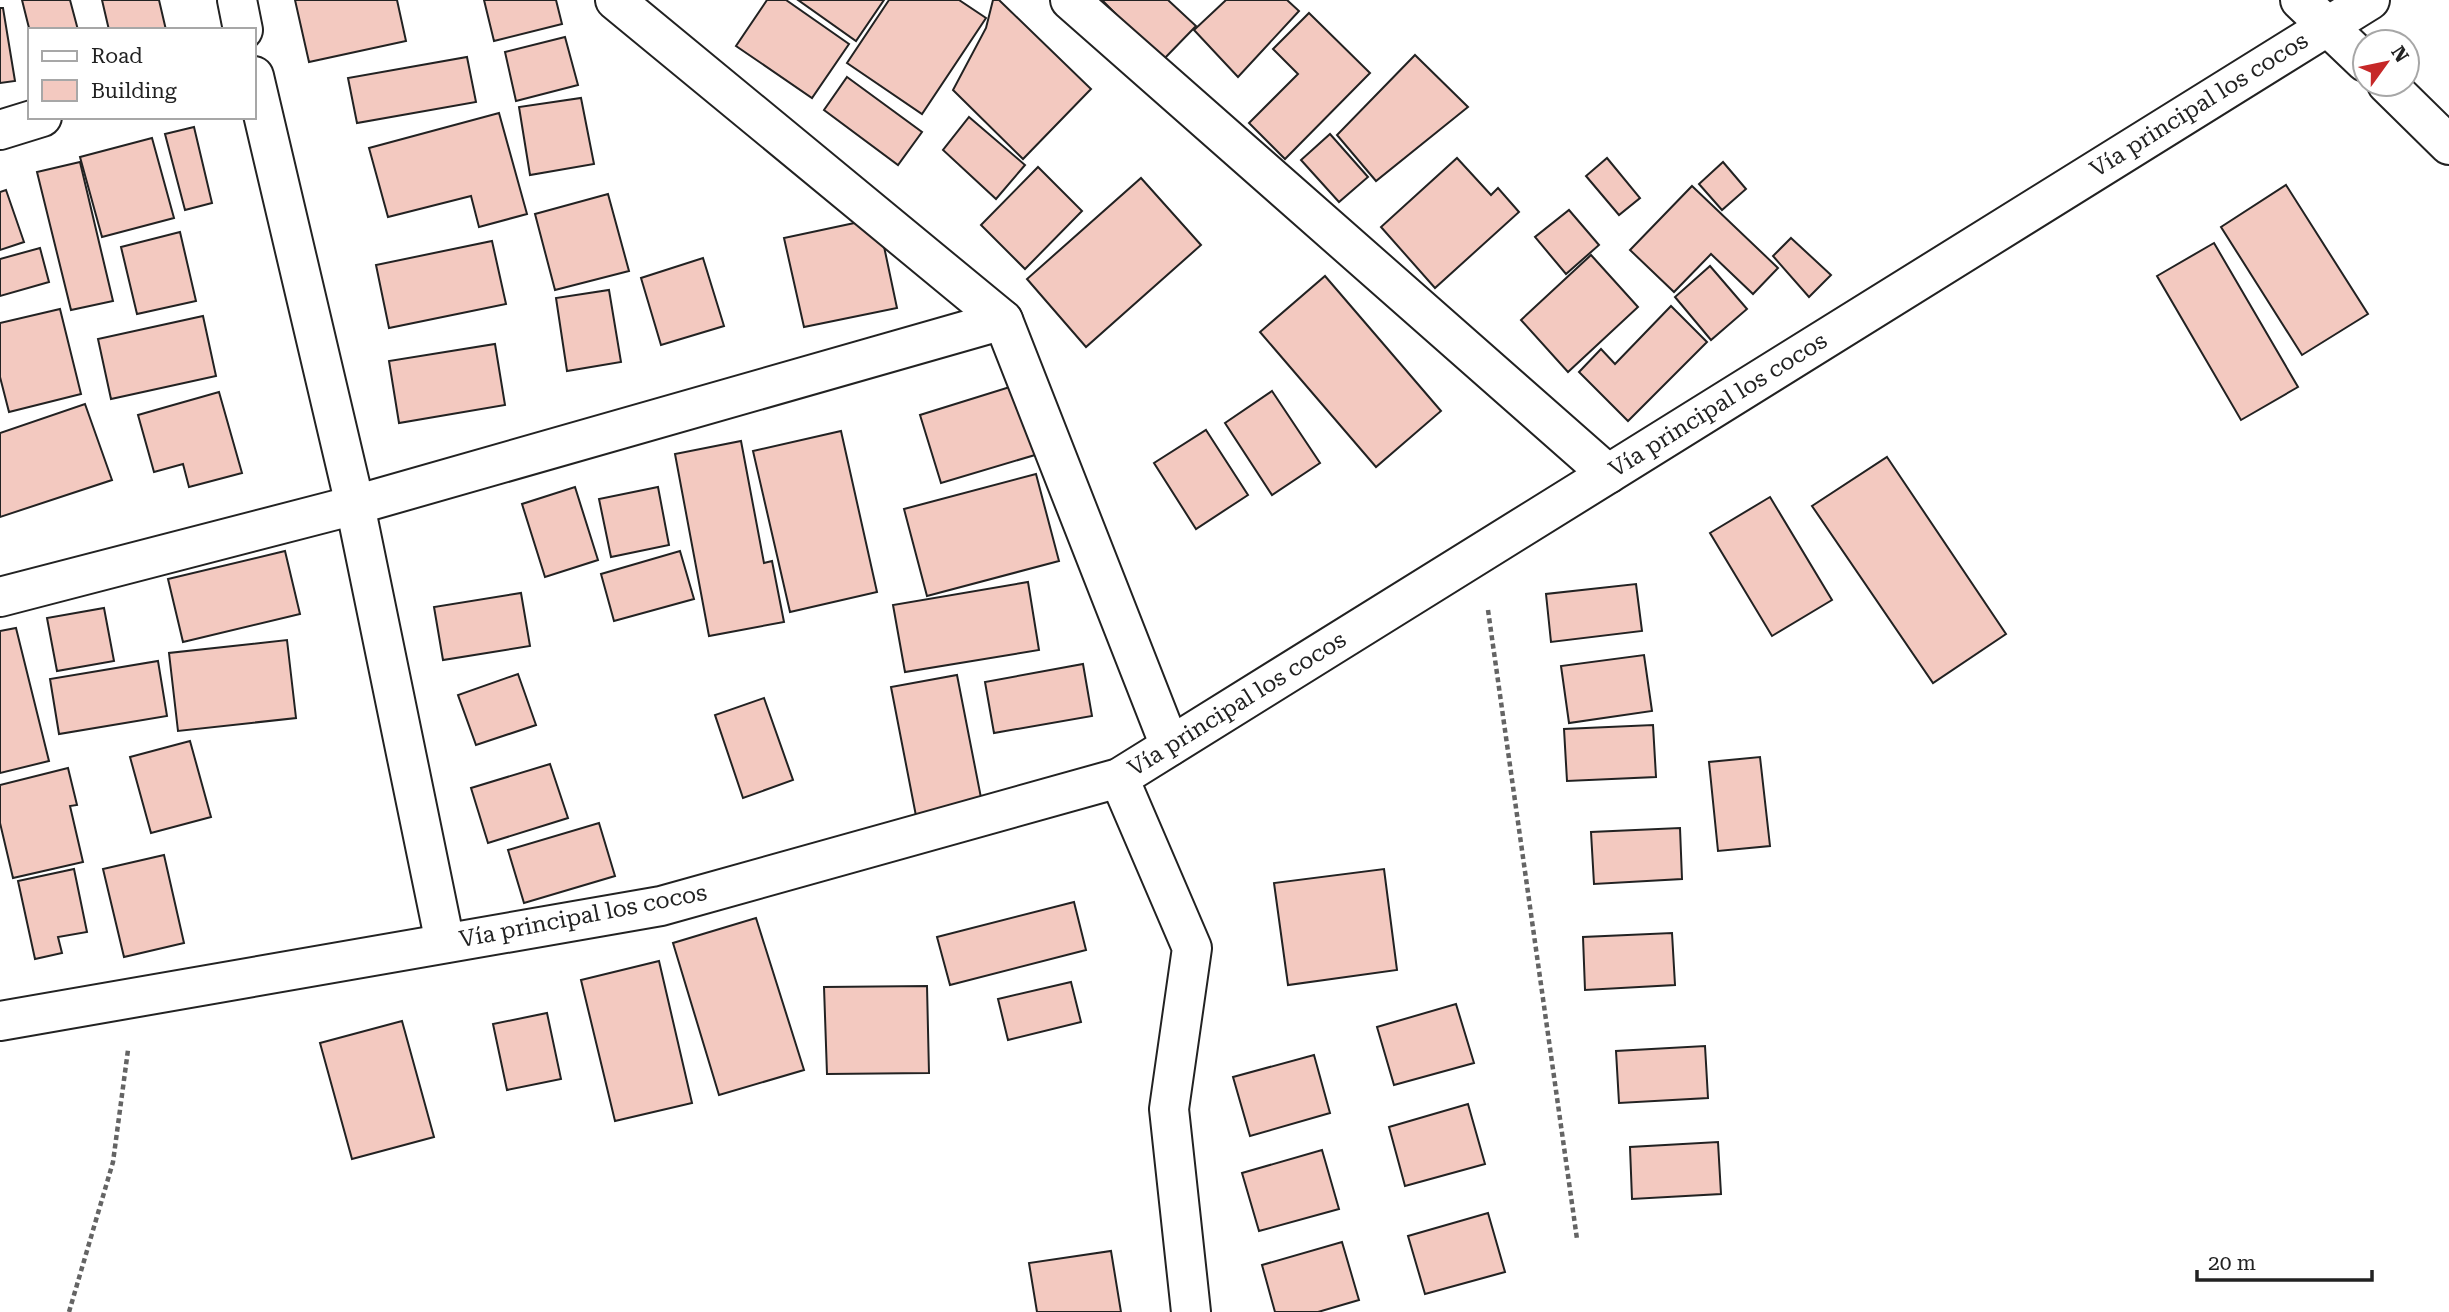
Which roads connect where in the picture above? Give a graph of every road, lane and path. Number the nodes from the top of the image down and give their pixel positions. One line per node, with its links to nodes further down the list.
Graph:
1 (237, 0): 6 (street)
2 (615, 0): 13 (street)
3 (1070, 0): 14 (street)
4 (2370, 0): 5 (street, Vía principal los cocos)
5 (2314, 12): 7 (street); 14 (street, Vía principal los cocos)
6 (243, 28)
7 (2351, 48)
8 (256, 84): 15 (street)
9 (2401, 98): 12 (street)
10 (36, 119): 11 (street)
11 (0, 130)
12 (2449, 145)
13 (1003, 320): 15 (street); 18 (street)
14 (1608, 474): 16 (street, Vía principal los cocos)
15 (355, 505): 17 (street); 20 (street)
16 (1480, 553): 18 (street, Vía principal los cocos); 23 (path)
17 (0, 597)
18 (1170, 746): 19 (street, Vía principal los cocos)
19 (1119, 778): 20 (street, Vía principal los cocos); 25 (street)
20 (445, 943): 21 (street, Vía principal los cocos)
21 (135, 998): 22 (street, Vía principal los cocos); 24 (path)
22 (0, 1021)
23 (1577, 1239)
24 (69, 1312)
25 (1191, 1312)

